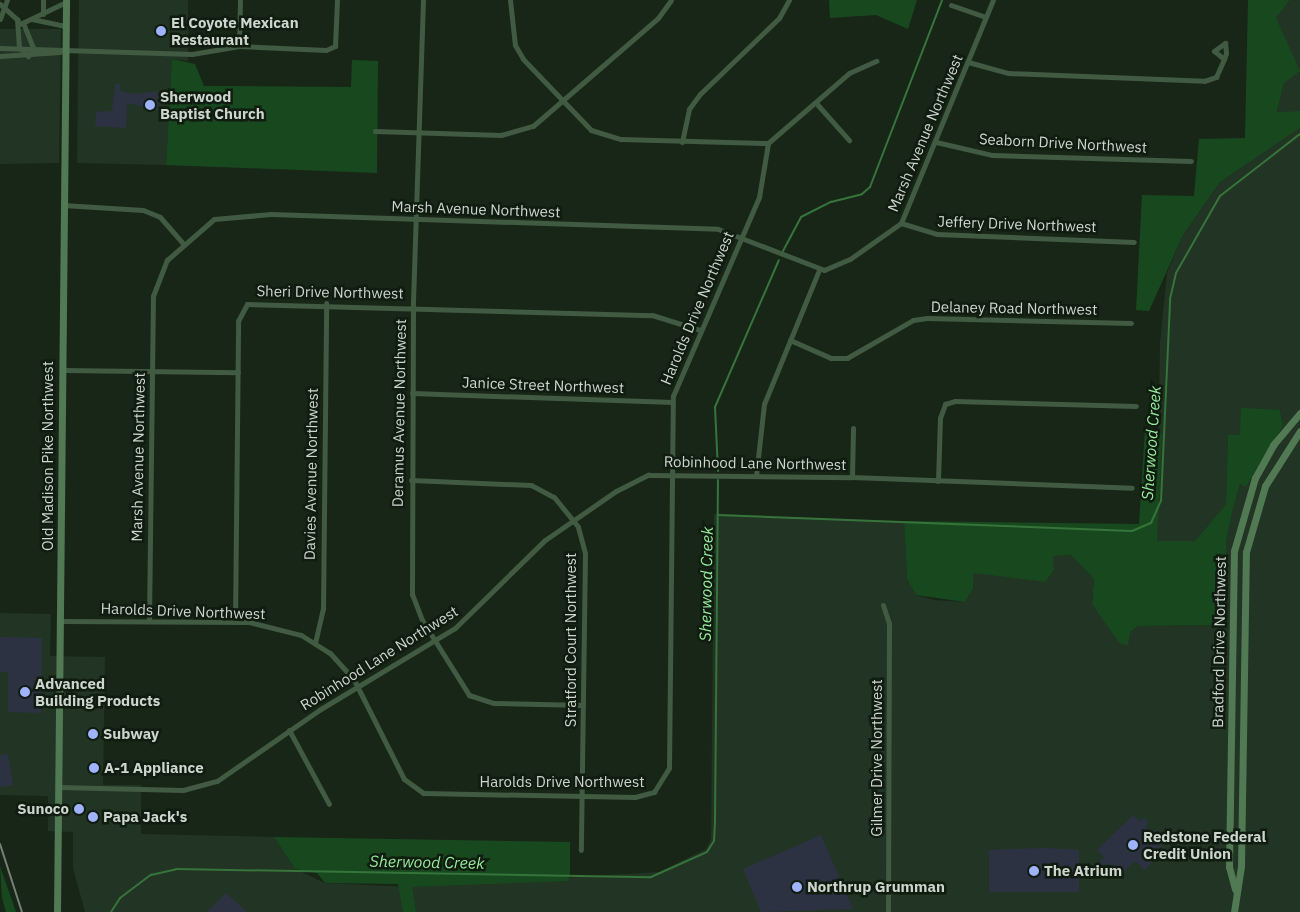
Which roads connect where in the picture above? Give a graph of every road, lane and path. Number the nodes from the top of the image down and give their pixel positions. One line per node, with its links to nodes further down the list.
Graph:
1 (7, 0): 13 (street)
2 (43, 0): 14 (street)
3 (240, 0): 21 (street)
4 (337, 0): 21 (street)
5 (423, 0): 34 (street, Deramus Avenue Northwest)
6 (510, 0): 31 (street)
7 (671, 0): 31 (street)
8 (789, 0): 36 (street)
9 (993, 0): 15 (street, Marsh Avenue Northwest)
10 (66, 1): 14 (street); 20 (main road, Old Madison Pike Northwest)
11 (0, 4): 13 (street)
12 (951, 5): 15 (street)
13 (6, 8): 16 (street); 19 (street)
14 (43, 12): 17 (street); 18 (street)
15 (986, 17): 30 (street, Marsh Avenue Northwest)
16 (0, 18)
17 (32, 19): 18 (street); 19 (street)
18 (43, 19): 20 (street)
19 (20, 24): 22 (street); 23 (street)
20 (66, 26): 25 (main road, Old Madison Pike Northwest)
21 (239, 46): 25 (street)
22 (19, 47): 23 (street); 24 (street); 27 (street)
23 (33, 47): 25 (street); 27 (street)
24 (0, 48)
25 (65, 51): 27 (street); 40 (main road, Old Madison Pike Northwest)
26 (0, 56): 27 (street)
27 (28, 56)
28 (1224, 59): 30 (street)
29 (876, 61): 32 (street)
30 (968, 62): 37 (street, Marsh Avenue Northwest)
31 (563, 102): 34 (street); 36 (street)
32 (816, 103): 35 (street); 38 (street)
33 (375, 131): 34 (street)
34 (418, 133): 41 (street, Deramus Avenue Northwest)
35 (849, 140)
36 (682, 142): 38 (street)
37 (936, 142): 39 (street, Seaborn Drive Northwest); 42 (street, Marsh Avenue Northwest)
38 (768, 143): 43 (street, Harolds Drive Northwest)
39 (1191, 161)
40 (63, 205): 45 (street); 52 (main road, Old Madison Pike Northwest)
41 (416, 220): 43 (street, Marsh Avenue Northwest); 45 (street, Marsh Avenue Northwest); 48 (street, Deramus Avenue Northwest)
42 (901, 222): 44 (street, Jeffery Drive Northwest); 46 (street, Marsh Avenue Northwest)
43 (739, 238): 46 (street, Marsh Avenue Northwest); 50 (street, Harolds Drive Northwest)
44 (1134, 242)
45 (184, 246): 53 (street, Marsh Avenue Northwest)
46 (819, 270): 51 (street)
47 (326, 303): 48 (street, Sheri Drive Northwest); 54 (street, Sheri Drive Northwest); 73 (street, Davies Avenue Northwest)
48 (413, 306): 50 (street, Sheri Drive Northwest); 55 (street, Deramus Avenue Northwest)
49 (1131, 323): 51 (street, Delaney Road Northwest)
50 (700, 330): 56 (street, Harolds Drive Northwest)
51 (790, 340): 62 (street)
52 (63, 370): 53 (street); 69 (main road, Old Madison Pike Northwest)
53 (152, 371): 54 (street); 70 (street, Marsh Avenue Northwest)
54 (238, 372): 71 (street, Sheri Drive Northwest)
55 (412, 393): 56 (street, Janice Street Northwest); 64 (street, Deramus Avenue Northwest)
56 (673, 402): 61 (street, Harolds Drive Northwest)
57 (1136, 406): 65 (street)
58 (1300, 413): 81 (main road, Bradford Drive Northwest)
59 (854, 428): 63 (street)
60 (1300, 431): 81 (main road, Bradford Drive Northwest)
61 (672, 473): 62 (street, Robinhood Lane Northwest); 67 (street, Robinhood Lane Northwest); 78 (street, Harolds Drive Northwest)
62 (756, 476): 63 (street, Robinhood Lane Northwest)
63 (852, 477): 65 (street, Robinhood Lane Northwest)
64 (411, 480): 67 (street, Stratford Court Northwest); 72 (street, Deramus Avenue Northwest)
65 (938, 481): 66 (street, Robinhood Lane Northwest)
66 (1132, 488)
67 (574, 520): 72 (street, Robinhood Lane Northwest); 75 (street, Stratford Court Northwest)
68 (883, 605): 83 (street, Gilmer Drive Northwest)
69 (60, 621): 70 (street, Harolds Drive Northwest); 77 (main road, Old Madison Pike Northwest)
70 (149, 621): 71 (street, Harolds Drive Northwest)
71 (235, 622): 73 (street, Harolds Drive Northwest)
72 (434, 641): 74 (street, Robinhood Lane Northwest); 75 (street, Deramus Avenue Northwest)
73 (315, 643): 74 (street, Harolds Drive Northwest)
74 (357, 685): 76 (street, Robinhood Lane Northwest); 78 (street, Harolds Drive Northwest)
75 (583, 705): 78 (street, Stratford Court Northwest)
76 (289, 730): 77 (street, Robinhood Lane Northwest); 79 (street)
77 (58, 787): 82 (main road, Old Madison Pike Northwest)
78 (582, 796): 80 (street, Stratford Court Northwest)
79 (329, 804)
80 (582, 850)
81 (1235, 889): 84 (main road, Bradford Drive Northwest)
82 (57, 912)
83 (888, 912)
84 (1234, 912)

